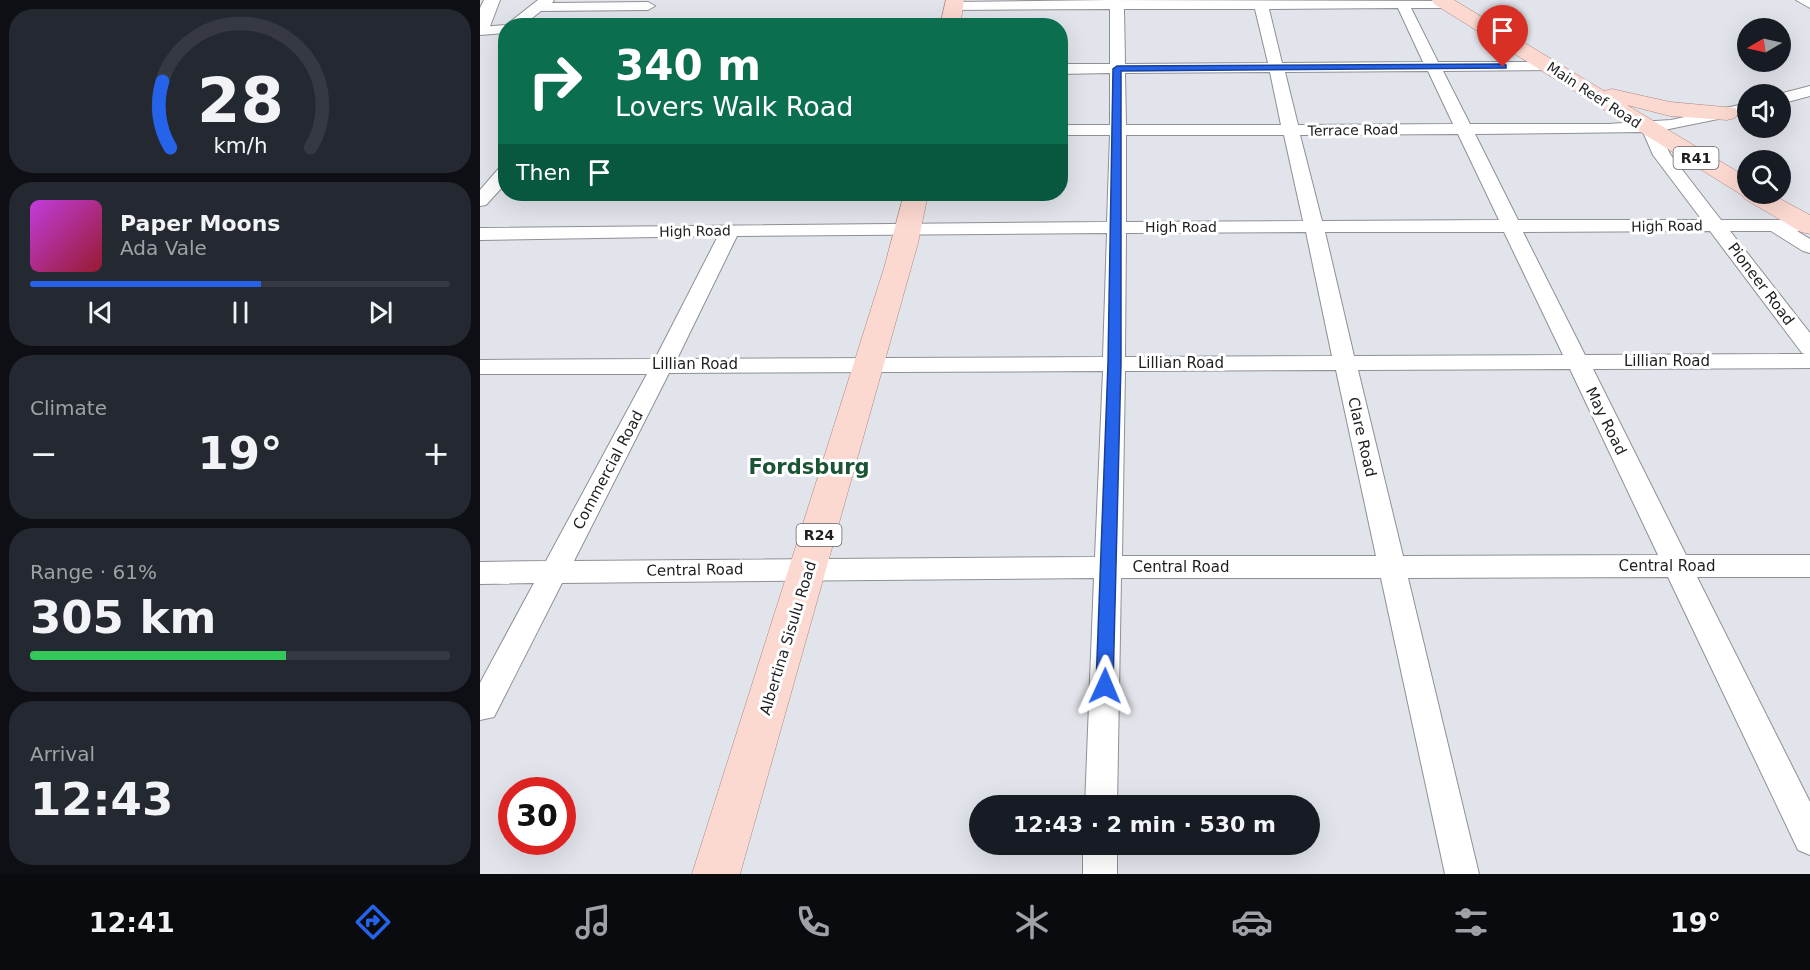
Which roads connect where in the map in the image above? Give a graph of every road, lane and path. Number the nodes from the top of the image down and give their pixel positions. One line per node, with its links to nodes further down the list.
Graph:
1 (492, 0): 15 (street)
2 (1803, 0): 9 (street)
3 (1117, 2): 7 (street); 8 (street); 19 (street)
4 (1444, 2): 10 (street); 16 (main road, Main Reef Road / R41)
5 (543, 3): 6 (street); 11 (street)
6 (650, 3): 12 (street)
7 (955, 3): 13 (main road)
8 (1261, 3): 10 (street); 20 (street, Clare Road)
9 (1810, 4)
10 (1403, 5): 17 (street, May Road)
11 (523, 18)
12 (638, 18)
13 (952, 18)
14 (498, 29): 15 (street)
15 (480, 30)
16 (1550, 66): 17 (street); 21 (main road, Main Reef Road / R41)
17 (1433, 68): 20 (street); 25 (street, May Road)
18 (1068, 69): 19 (street)
19 (1117, 69): 20 (street); 28 (street)
20 (1276, 69): 29 (street, Clare Road)
21 (1571, 79): 24 (main road); 26 (main road, Main Reef Road / R41)
22 (1810, 91): 23 (street)
23 (1791, 96)
24 (1737, 111): 26 (street, Terrace Road)
25 (1463, 129): 26 (street, Terrace Road); 29 (street, Terrace Road); 38 (street, May Road)
26 (1648, 129): 31 (main road, Main Reef Road / R41); 35 (street, Pioneer Road)
27 (1068, 130): 28 (street, Terrace Road)
28 (1118, 130): 29 (street, Terrace Road); 36 (street)
29 (1292, 130): 37 (street, Clare Road)
30 (498, 180): 32 (street)
31 (1737, 182)
32 (480, 201)
33 (915, 201): 39 (main road, Albertina Sisulu Road / R24)
34 (1768, 204): 41 (main road)
35 (1716, 225): 38 (street, High Road); 41 (street, High Road); 43 (street, Pioneer Road)
36 (1116, 227): 37 (street, High Road); 39 (street, High Road); 48 (street)
37 (1314, 227): 38 (street, High Road); 46 (street, Clare Road)
38 (1511, 227): 44 (street, May Road)
39 (909, 228): 40 (street, High Road); 47 (main road, Albertina Sisulu Road / R24)
40 (730, 231): 42 (street, High Road); 49 (street, Commercial Road)
41 (1810, 233)
42 (480, 234)
43 (1810, 348)
44 (1577, 361): 45 (street, Lillian Road); 46 (street, Lillian Road); 51 (street, May Road)
45 (1810, 361)
46 (1345, 362): 48 (street, Lillian Road); 54 (street, Clare Road)
47 (868, 363): 48 (street, Lillian Road); 49 (street, Lillian Road); 55 (main road, Albertina Sisulu Road / R24)
48 (1114, 363): 53 (street)
49 (663, 364): 50 (street, Lillian Road); 57 (street, Commercial Road)
50 (480, 367)
51 (1677, 566): 52 (street, Central Road); 54 (street, Central Road); 60 (street, May Road)
52 (1810, 566)
53 (1108, 567): 54 (street, Central Road); 55 (street, Central Road); 59 (street)
54 (1391, 567): 64 (street, Clare Road)
55 (810, 568): 57 (street, Central Road); 62 (main road, Albertina Sisulu Road / R24)
56 (480, 573): 57 (street, Central Road)
57 (554, 573): 58 (street, Commercial Road)
58 (483, 707)
59 (1101, 795)
60 (1810, 837)
61 (1100, 855): 63 (street)
62 (716, 874)
63 (1100, 874)
64 (1462, 874)

